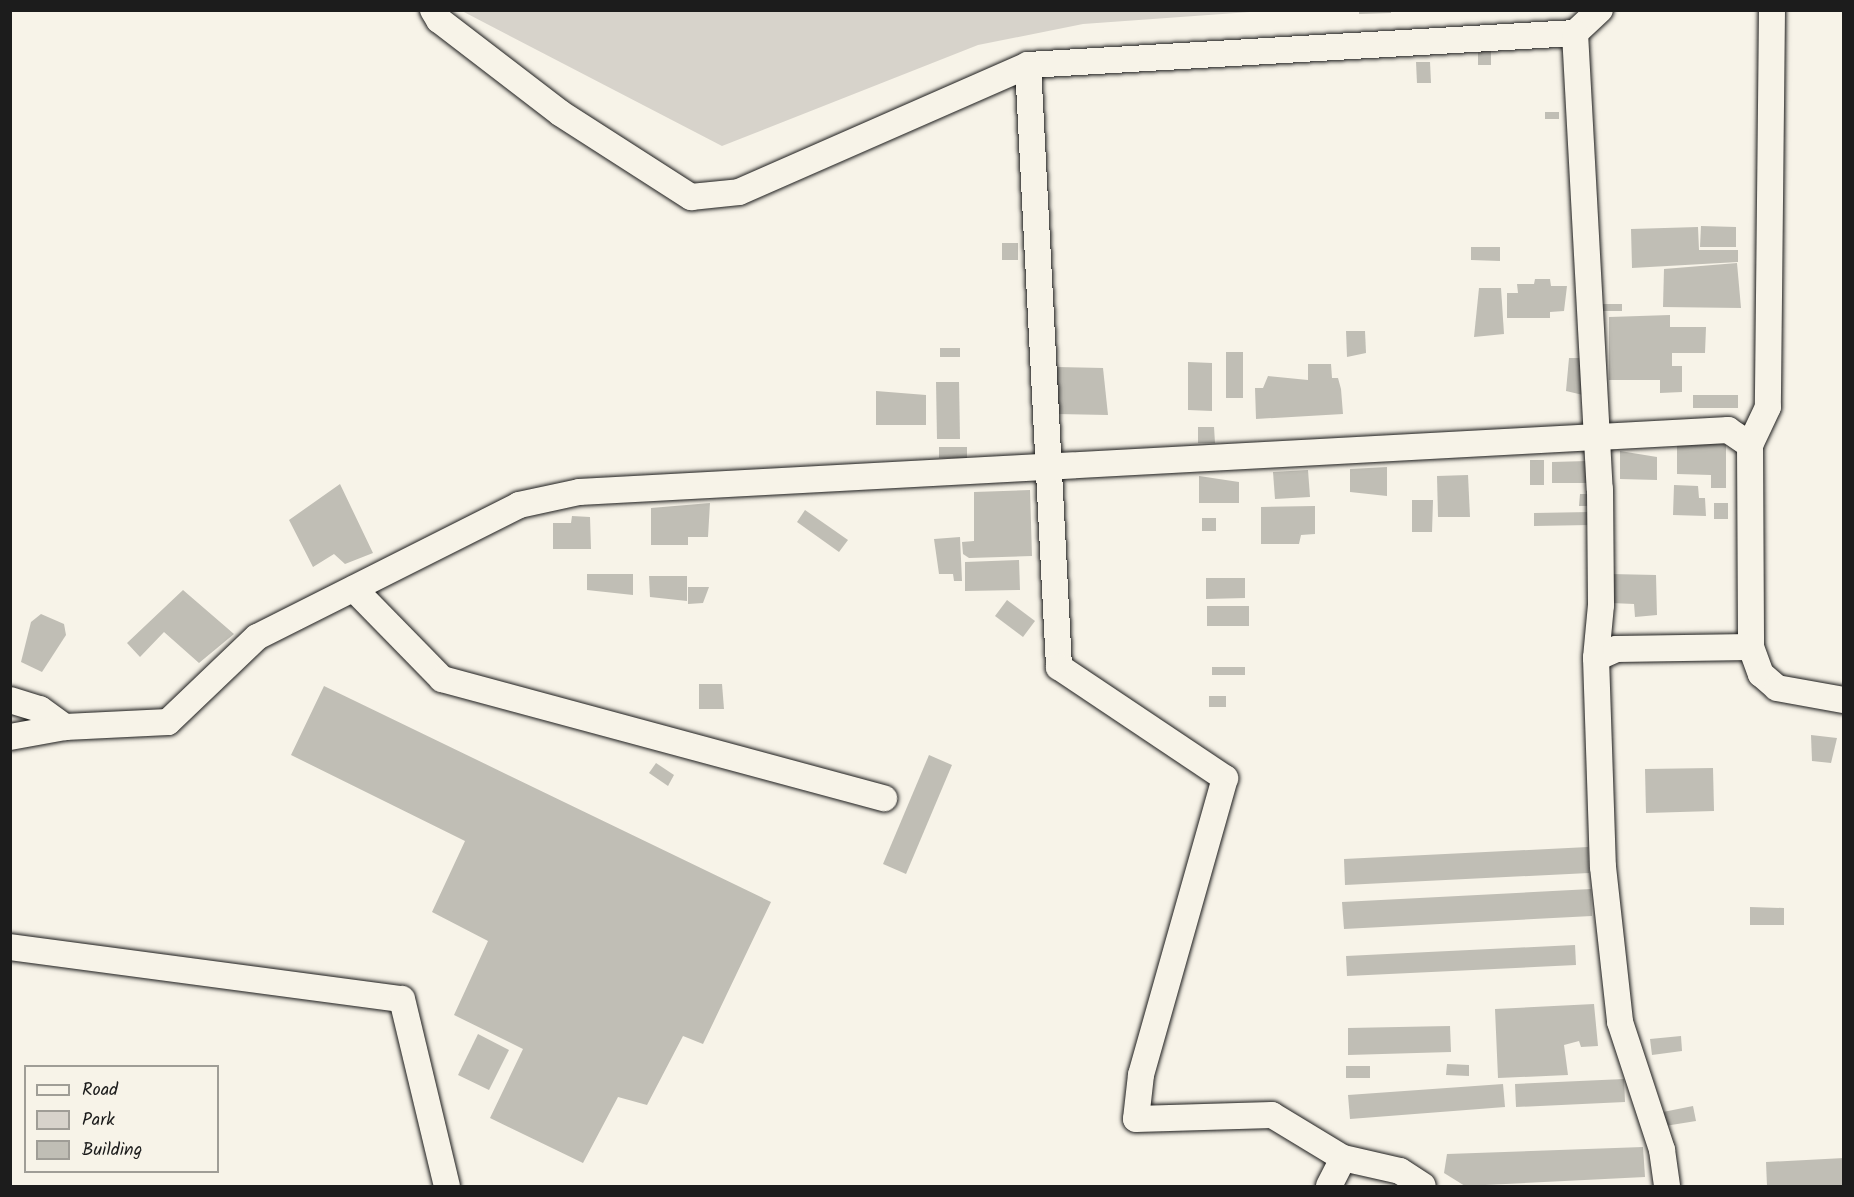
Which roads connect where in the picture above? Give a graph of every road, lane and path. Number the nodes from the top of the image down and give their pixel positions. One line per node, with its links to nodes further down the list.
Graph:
1 (433, 10): 5 (street)
2 (1600, 10): 4 (street)
3 (1772, 10): 7 (street)
4 (1575, 33): 5 (street); 6 (street)
5 (1028, 65): 8 (street)
6 (1597, 437): 7 (street); 8 (street); 11 (street)
7 (1750, 445): 10 (street)
8 (1049, 469): 9 (street); 18 (street)
9 (354, 590): 14 (street); 16 (street)
10 (1751, 647): 11 (street); 13 (street)
11 (1596, 658): 22 (street)
12 (10, 700): 14 (street)
13 (1844, 700)
14 (65, 727): 15 (street)
15 (10, 737)
16 (884, 798)
17 (10, 947): 19 (street)
18 (1343, 1158): 20 (street); 21 (street)
19 (447, 1186)
20 (1329, 1186)
21 (1423, 1186)
22 (1667, 1186)

